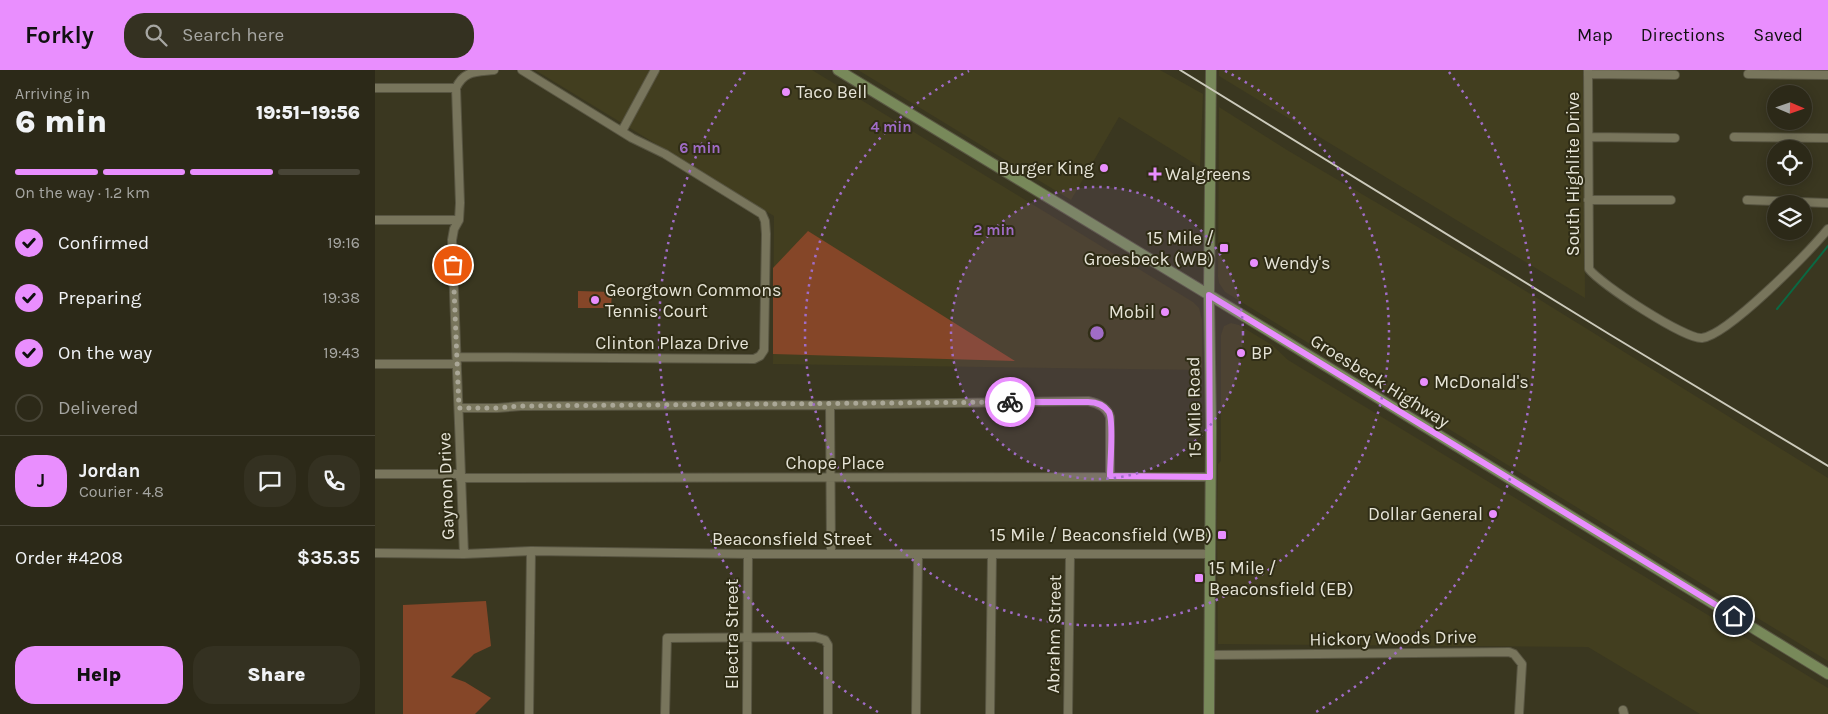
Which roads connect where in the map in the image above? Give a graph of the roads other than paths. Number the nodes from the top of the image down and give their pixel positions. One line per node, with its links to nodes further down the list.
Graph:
1 (494, 70): 11 (street)
2 (522, 70): 12 (street, Clinton Plaza Drive)
3 (655, 70): 12 (street)
4 (838, 70): 24 (main road, Groesbeck Highway)
5 (1211, 70): 24 (main road, 15 Mile Road)
6 (1588, 72): 8 (street); 13 (street, South Highlite Drive)
7 (1748, 74): 9 (street)
8 (1675, 75)
9 (1828, 75)
10 (375, 88): 11 (street)
11 (456, 88): 22 (street, Gaynon Drive)
12 (622, 131): 25 (street, Clinton Plaza Drive)
13 (1589, 137): 15 (street); 17 (street, South Highlite Drive)
14 (1734, 137): 16 (street)
15 (1675, 138)
16 (1828, 138)
17 (1588, 200): 18 (street); 23 (street, South Highlite Drive)
18 (1671, 200)
19 (1747, 200): 20 (street)
20 (1828, 203)
21 (375, 220): 22 (street)
22 (459, 220): 25 (street, Gaynon Drive)
23 (1828, 229)
24 (1209, 295): 32 (main road, 15 Mile Road); 45 (main road, Groesbeck Highway)
25 (457, 360): 26 (street); 28 (street, Gaynon Drive)
26 (375, 364)
27 (830, 405): 28 (street); 31 (street); 33 (street)
28 (459, 408): 30 (street, Gaynon Drive)
29 (375, 474): 30 (street, Chope Place)
30 (460, 476): 33 (street, Chope Place); 36 (street, Gaynon Drive)
31 (1110, 476): 32 (street, Chope Place); 33 (street, Chope Place)
32 (1210, 477): 40 (main road, 15 Mile Road)
33 (829, 478): 38 (street)
34 (531, 551): 36 (street, Beaconsfield Street); 37 (street, Beaconsfield Street); 46 (street)
35 (375, 553): 36 (street, Beaconsfield Street)
36 (464, 554)
37 (747, 554): 38 (street, Beaconsfield Street); 43 (street, Electra Street)
38 (831, 554): 41 (street, Beaconsfield Street)
39 (992, 554): 41 (street, Beaconsfield Street); 42 (street, Beaconsfield Street); 51 (street)
40 (1209, 554): 42 (street, Beaconsfield Street); 44 (main road, 15 Mile Road)
41 (918, 555): 50 (street)
42 (1070, 555): 52 (street, Abrahm Street)
43 (748, 638): 47 (street); 48 (street, Electra Street); 49 (street)
44 (1210, 655): 53 (main road, 15 Mile Road); 54 (street, Hickory Woods Drive)
45 (1828, 674)
46 (529, 714)
47 (665, 714)
48 (747, 714)
49 (828, 714)
50 (916, 714)
51 (991, 714)
52 (1068, 714)
53 (1209, 714)
54 (1519, 714)

